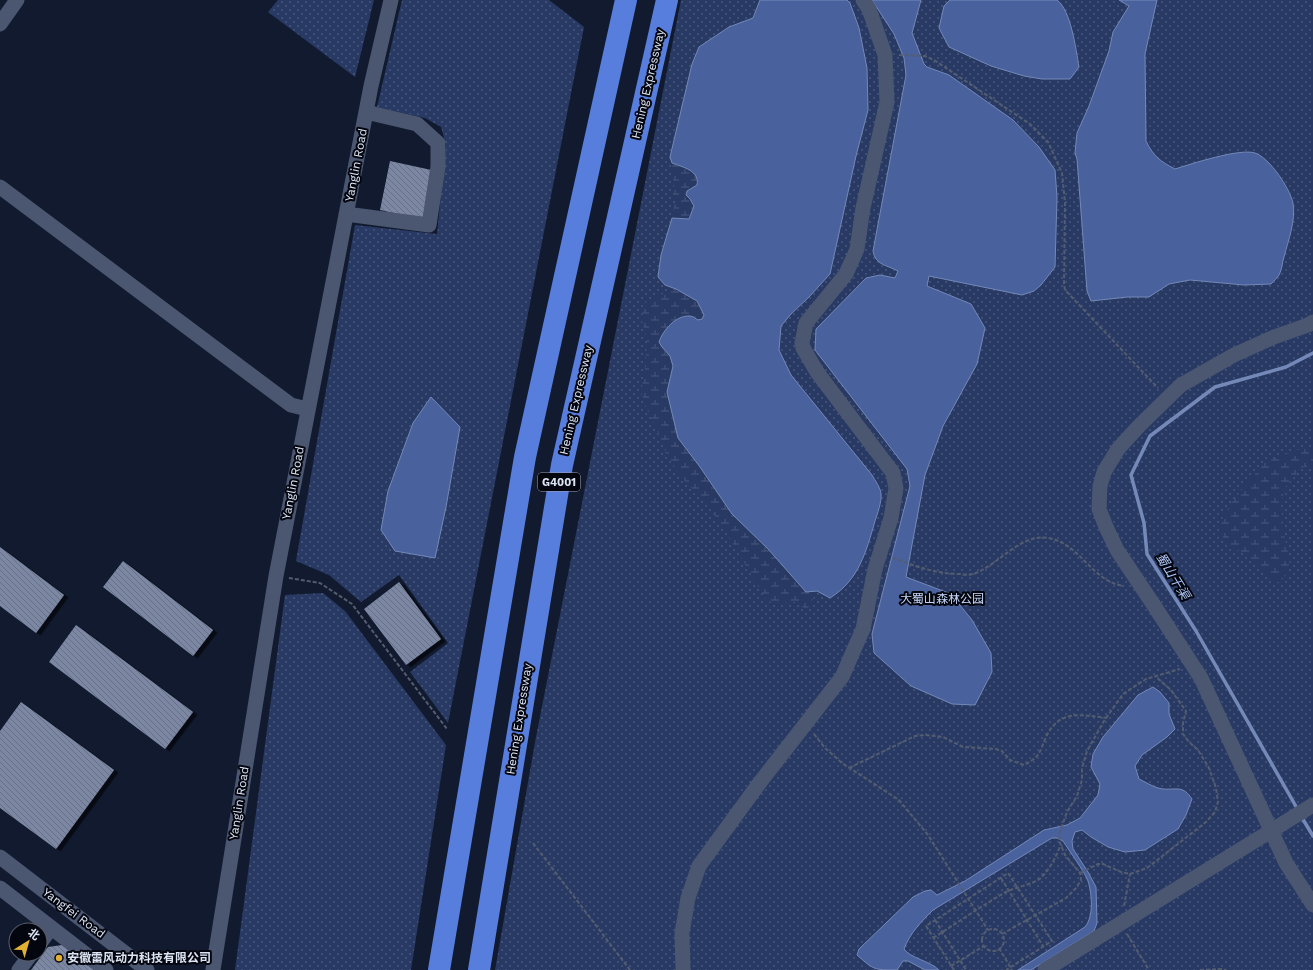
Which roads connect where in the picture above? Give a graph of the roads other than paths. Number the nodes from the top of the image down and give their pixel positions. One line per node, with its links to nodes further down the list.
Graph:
1 (17, 0): 6 (street)
2 (391, 0): 7 (street, Yanglin Road)
3 (626, 0): 22 (highway, G4001)
4 (667, 0): 23 (highway, Hening Expressway / G4001)
5 (863, 0): 24 (street)
6 (0, 24)
7 (366, 112): 9 (street, Yanglin Road); 9 (street)
8 (0, 187): 11 (street)
9 (346, 214): 11 (street, Yanglin Road)
10 (1313, 322): 13 (street)
11 (307, 409): 19 (street, Yanglin Road)
12 (1313, 805): 13 (street)
13 (1271, 831): 16 (street); 25 (street)
14 (0, 857): 21 (street, Yangfei Road)
15 (0, 888): 17 (street, Yangfei Road)
16 (1313, 905)
17 (51, 928): 18 (street); 20 (street, Yangfei Road)
18 (48, 932)
19 (212, 968)
20 (106, 970)
21 (147, 970)
22 (439, 970)
23 (479, 970)
24 (683, 970)
25 (1046, 970)

